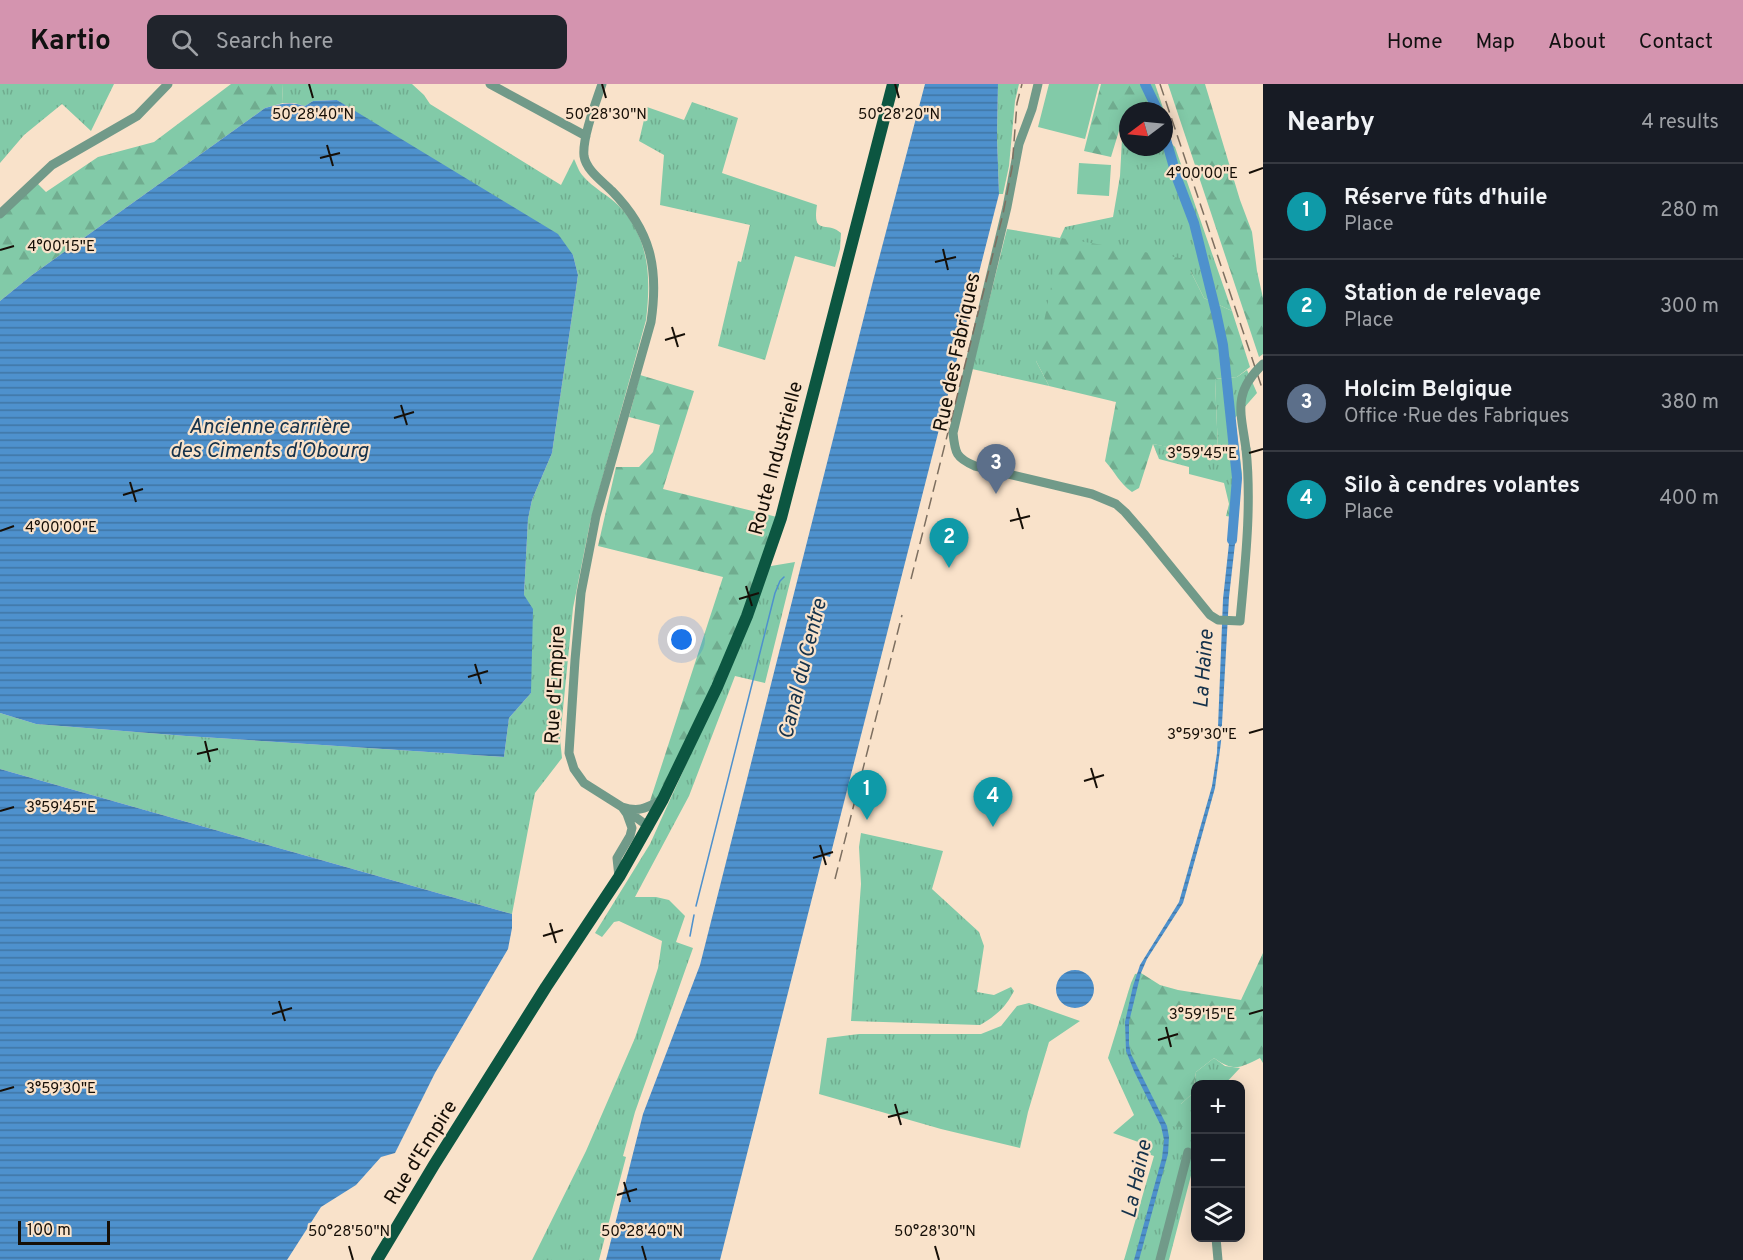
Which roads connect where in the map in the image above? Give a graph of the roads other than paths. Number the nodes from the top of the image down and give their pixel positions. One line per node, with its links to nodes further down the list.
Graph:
1 (168, 84): 7 (street)
2 (490, 84): 6 (street)
3 (602, 84): 6 (street, Rue d'Empire)
4 (1038, 84): 8 (street, Rue des Fabriques, bridge)
5 (892, 86): 9 (main road, Route Industrielle)
6 (586, 136): 10 (street, Rue d'Empire)
7 (0, 214)
8 (1263, 364)
9 (663, 799): 10 (street); 11 (main road, Route Industrielle)
10 (622, 807): 11 (street, Rue d'Empire); 12 (street)
11 (649, 827): 12 (main road, Rue d'Empire)
12 (619, 877): 15 (main road, Rue d'Empire)
13 (1191, 1155): 16 (street)
14 (1216, 1242): 17 (street)
15 (377, 1260)
16 (1160, 1260)
17 (1218, 1260)

